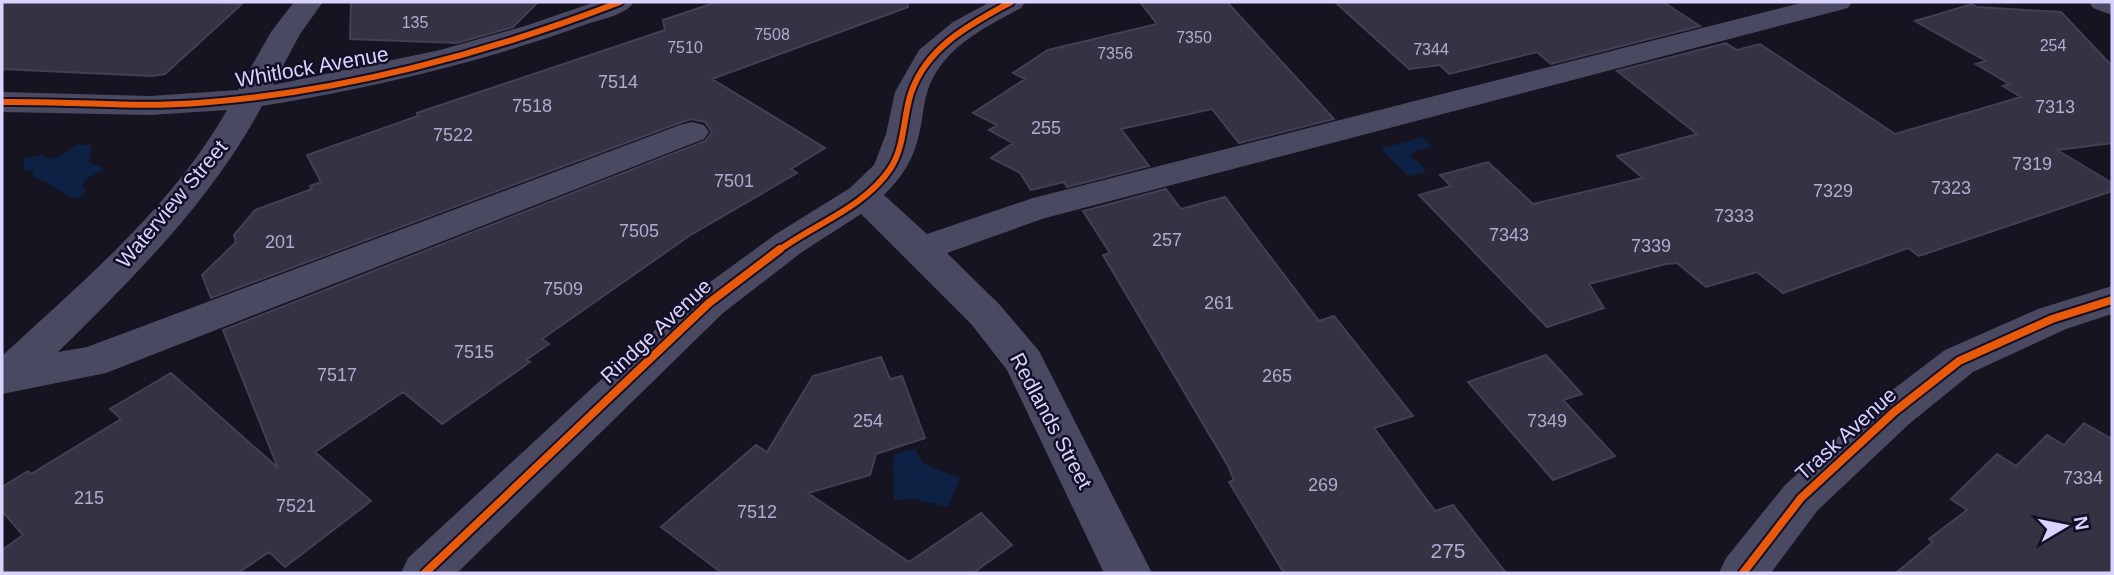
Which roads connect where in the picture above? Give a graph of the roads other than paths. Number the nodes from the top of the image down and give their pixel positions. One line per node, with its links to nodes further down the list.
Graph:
1 (309, 2): 7 (street, Waterview Street)
2 (620, 2): 7 (street, Whitlock Avenue)
3 (1838, 2): 11 (street)
4 (2104, 2): 6 (street)
5 (1002, 3): 10 (street, Rindge Avenue)
6 (2112, 6)
7 (251, 97): 8 (street, Whitlock Avenue); 13 (street, Waterview Street)
8 (2, 102)
9 (692, 132): 13 (street)
10 (863, 196): 11 (street, Redlands Street); 14 (street, Rindge Avenue)
11 (921, 249): 15 (street, Redlands Street)
12 (2112, 300): 16 (street, Trask Avenue)
13 (5, 378)
14 (425, 573)
15 (1128, 573)
16 (1743, 573)

